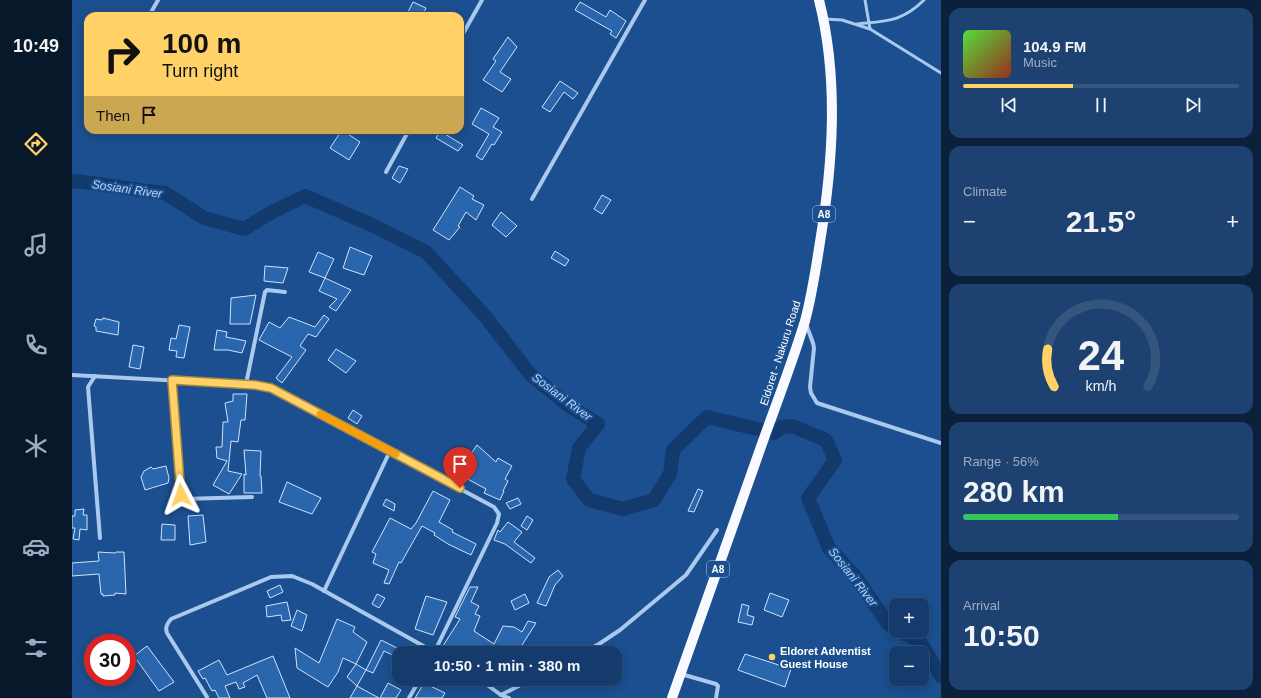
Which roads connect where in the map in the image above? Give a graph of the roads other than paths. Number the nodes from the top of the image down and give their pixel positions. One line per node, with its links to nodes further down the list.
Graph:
1 (158, 0): 7 (street)
2 (482, 0): 12 (street)
3 (645, 0): 16 (street)
4 (865, 0): 9 (lane)
5 (924, 0): 9 (lane)
6 (818, 1): 8 (highway, Eldoret - Nakuru Road / A8)
7 (152, 12)
8 (824, 19): 10 (lane); 18 (highway, Eldoret - Nakuru Road / A8)
9 (869, 23): 10 (lane); 11 (lane)
10 (855, 24): 11 (lane)
11 (870, 29): 13 (lane)
12 (464, 32)
13 (941, 73)
14 (408, 134): 15 (street)
15 (386, 172)
16 (532, 199)
17 (285, 292): 22 (street)
18 (805, 320): 23 (street); 32 (highway, Eldoret - Nakuru Road / A8)
19 (72, 375): 20 (street)
20 (96, 376): 21 (street); 27 (street)
21 (172, 380): 22 (street); 25 (street)
22 (246, 384): 24 (street)
23 (941, 443)
24 (390, 451): 28 (street); 30 (street)
25 (252, 497)
26 (717, 530): 31 (street)
27 (100, 538)
28 (324, 591): 29 (street); 37 (street)
29 (422, 646)
30 (438, 646)
31 (595, 646)
32 (681, 674): 40 (highway, Eldoret - Nakuru Road / A8); 41 (street)
33 (416, 686): 38 (street)
34 (489, 686): 36 (street)
35 (518, 686): 36 (street)
36 (501, 695): 39 (street)
37 (207, 697)
38 (409, 698)
39 (508, 698)
40 (672, 698)
41 (716, 698)

